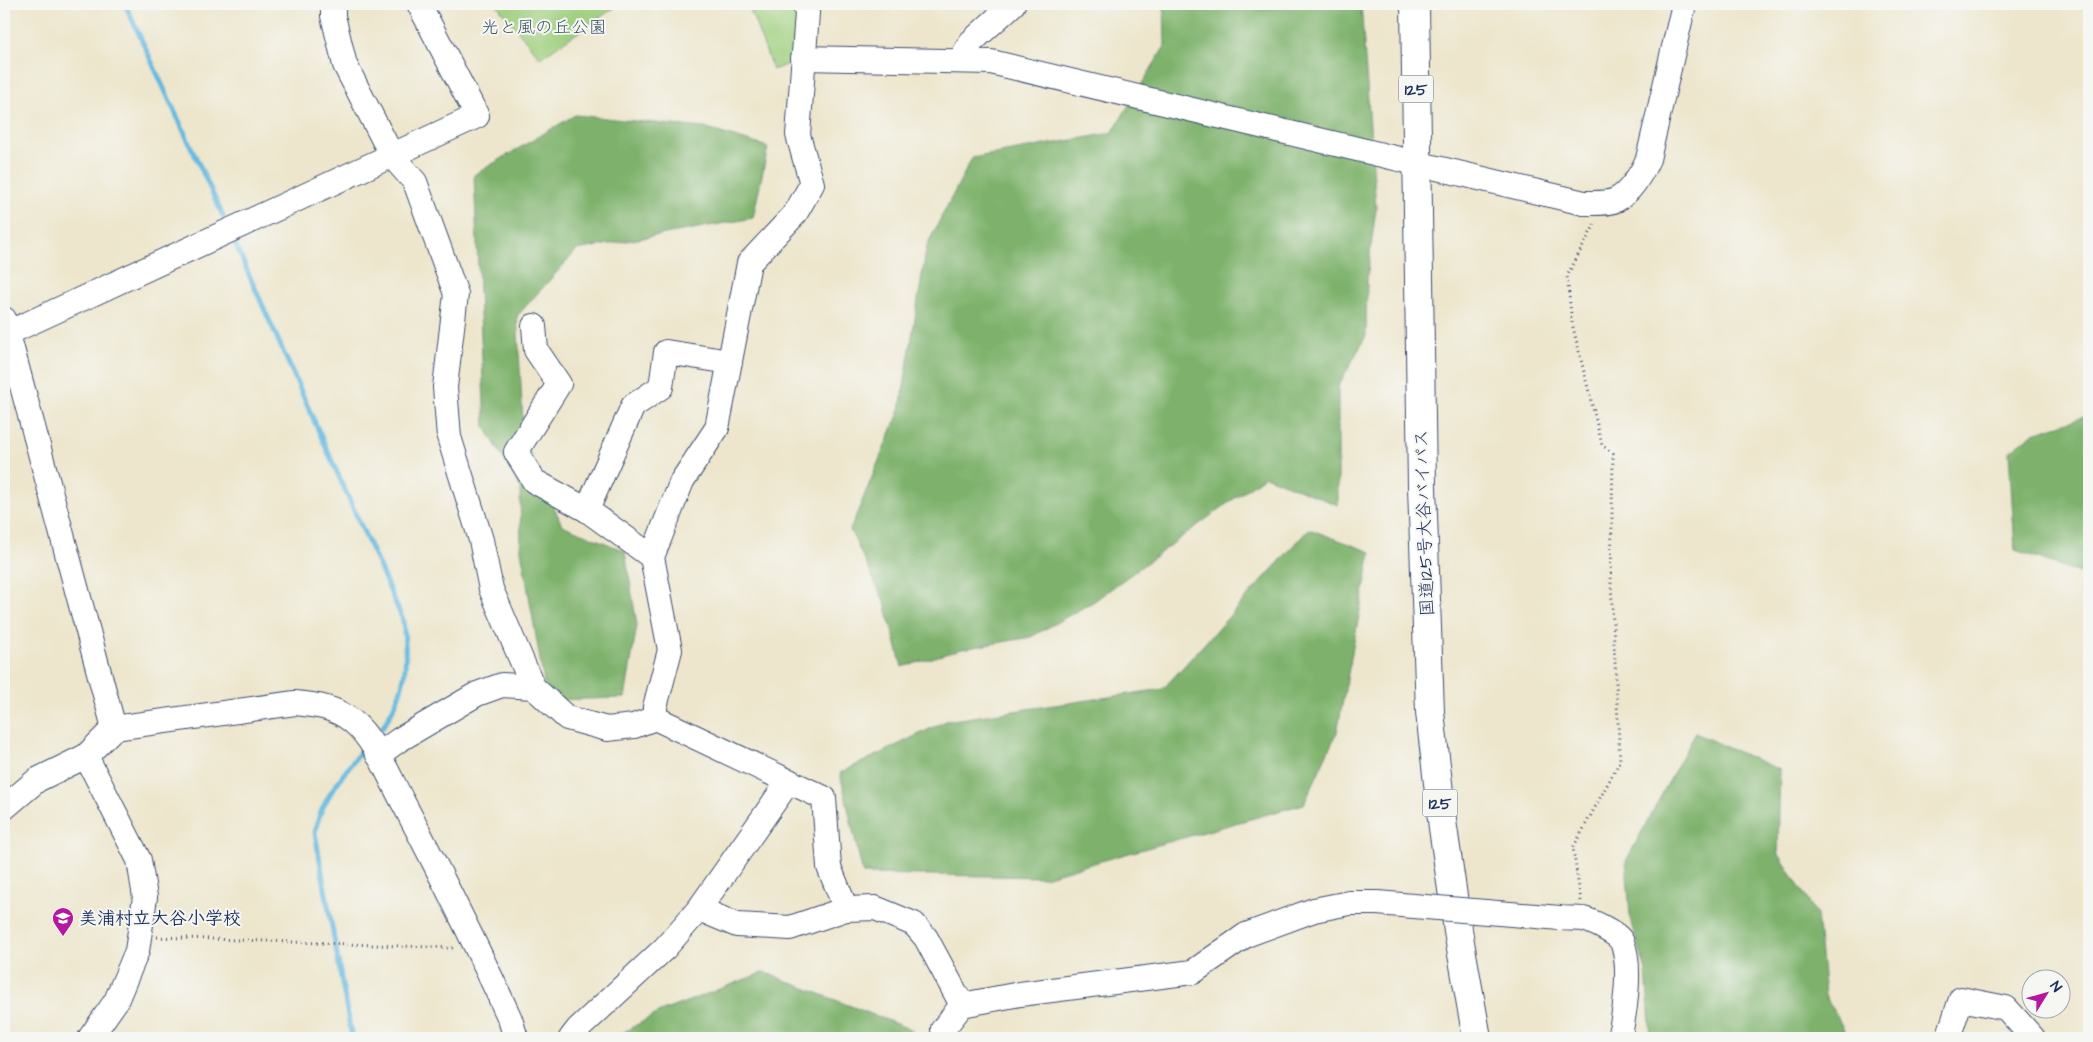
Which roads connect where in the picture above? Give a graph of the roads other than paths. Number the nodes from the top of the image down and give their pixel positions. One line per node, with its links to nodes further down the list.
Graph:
1 (332, 4): 9 (street)
2 (419, 4): 9 (street)
3 (805, 4): 7 (street)
4 (1013, 4): 8 (street)
5 (1415, 4): 10 (highway, 国道125号大谷バイパス / 125)
6 (1684, 4): 10 (street)
7 (804, 58): 8 (street); 13 (street)
8 (960, 61): 10 (street)
9 (392, 156): 11 (street); 16 (street)
10 (1418, 163): 30 (highway, 国道125号大谷バイパス / 125)
11 (6, 326): 18 (street)
12 (534, 326): 14 (street)
13 (730, 362): 14 (street); 15 (street)
14 (587, 510): 15 (street)
15 (652, 557): 17 (street)
16 (533, 687): 17 (street); 20 (street)
17 (655, 718): 21 (street)
18 (114, 728): 19 (street); 20 (street)
19 (86, 756): 22 (street); 26 (street)
20 (378, 756): 27 (street)
21 (789, 781): 23 (street); 24 (street)
22 (4, 808)
23 (698, 909): 24 (street); 28 (street)
24 (846, 909): 25 (street)
25 (962, 1005): 29 (street); 31 (street, bridge)
26 (90, 1038)
27 (516, 1038)
28 (570, 1038)
29 (946, 1038)
30 (1477, 1038)
31 (1619, 1038)
32 (1948, 1038): 33 (street)
33 (2033, 1038)

